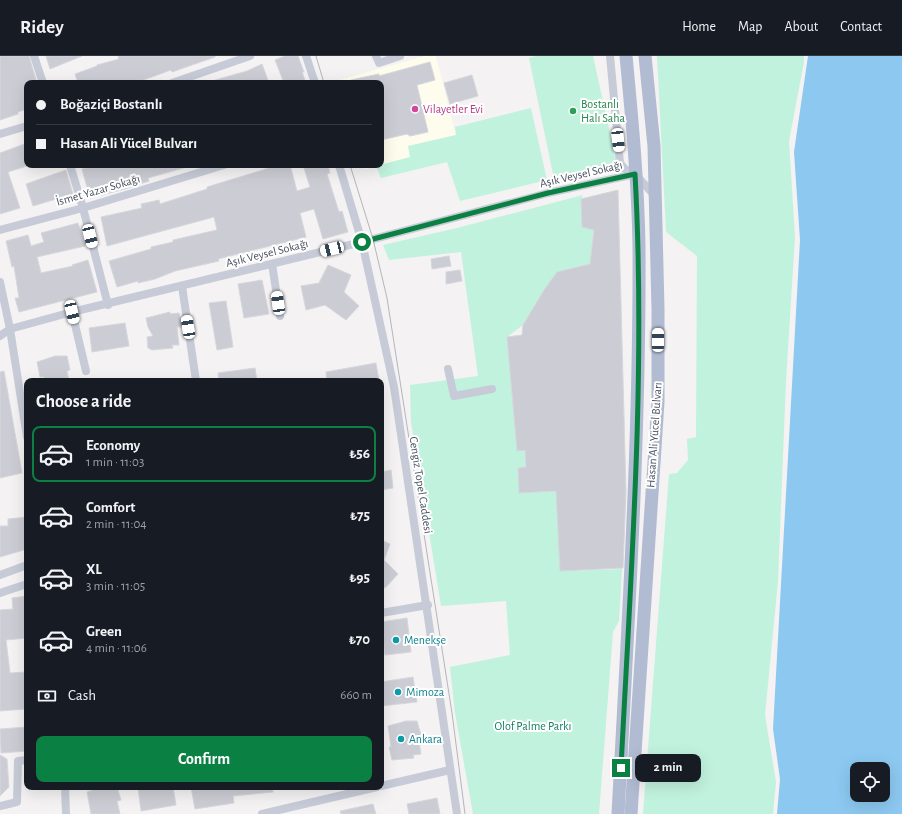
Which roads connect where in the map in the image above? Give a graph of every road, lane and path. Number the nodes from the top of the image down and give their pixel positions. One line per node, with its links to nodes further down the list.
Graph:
1 (34, 56): 9 (street)
2 (250, 56): 10 (street)
3 (306, 56): 11 (street)
4 (400, 56): 8 (street)
5 (610, 56): 17 (street)
6 (626, 56): 17 (main road, Hasan Ali Yücel Bulvarı)
7 (645, 56): 18 (main road, Hasan Ali Yücel Bulvarı)
8 (378, 59)
9 (43, 80)
10 (181, 80)
11 (314, 80)
12 (24, 127): 13 (street)
13 (0, 134)
14 (71, 168): 19 (street)
15 (214, 168): 19 (street, İsmet Yazar Sokağı)
16 (340, 168): 21 (street, Cengiz Topel Caddesi)
17 (635, 174): 18 (street); 21 (street, Aşık Veysel Sokağı); 51 (main road, Hasan Ali Yücel Bulvarı)
18 (655, 196): 52 (main road, Hasan Ali Yücel Bulvarı)
19 (83, 208): 20 (street, İsmet Yazar Sokağı); 25 (street)
20 (0, 230)
21 (362, 242): 22 (street, Aşık Veysel Sokağı); 39 (street, Cengiz Topel Caddesi)
22 (272, 264): 24 (street, Aşık Veysel Sokağı); 27 (street)
23 (0, 282): 28 (street)
24 (182, 286): 25 (street, Aşık Veysel Sokağı); 32 (street)
25 (108, 305): 26 (street, Aşık Veysel Sokağı)
26 (72, 312): 28 (street, Aşık Veysel Sokağı); 31 (street)
27 (280, 316)
28 (10, 329): 29 (street, Aşık Veysel Sokağı); 34 (street)
29 (0, 336)
30 (448, 369): 33 (street)
31 (86, 371)
32 (196, 378)
33 (492, 389)
34 (24, 418)
35 (24, 566): 36 (street)
36 (0, 575)
37 (24, 585): 38 (street)
38 (0, 593)
39 (428, 606): 40 (street); 42 (street, Cengiz Topel Caddesi)
40 (384, 613)
41 (24, 760): 46 (street)
42 (450, 770): 43 (street); 50 (street, Cengiz Topel Caddesi)
43 (384, 785)
44 (65, 790): 48 (street)
45 (365, 790): 47 (street)
46 (0, 806)
47 (279, 812): 49 (street)
48 (66, 814)
49 (262, 814)
50 (457, 814)
51 (618, 814)
52 (631, 814)

